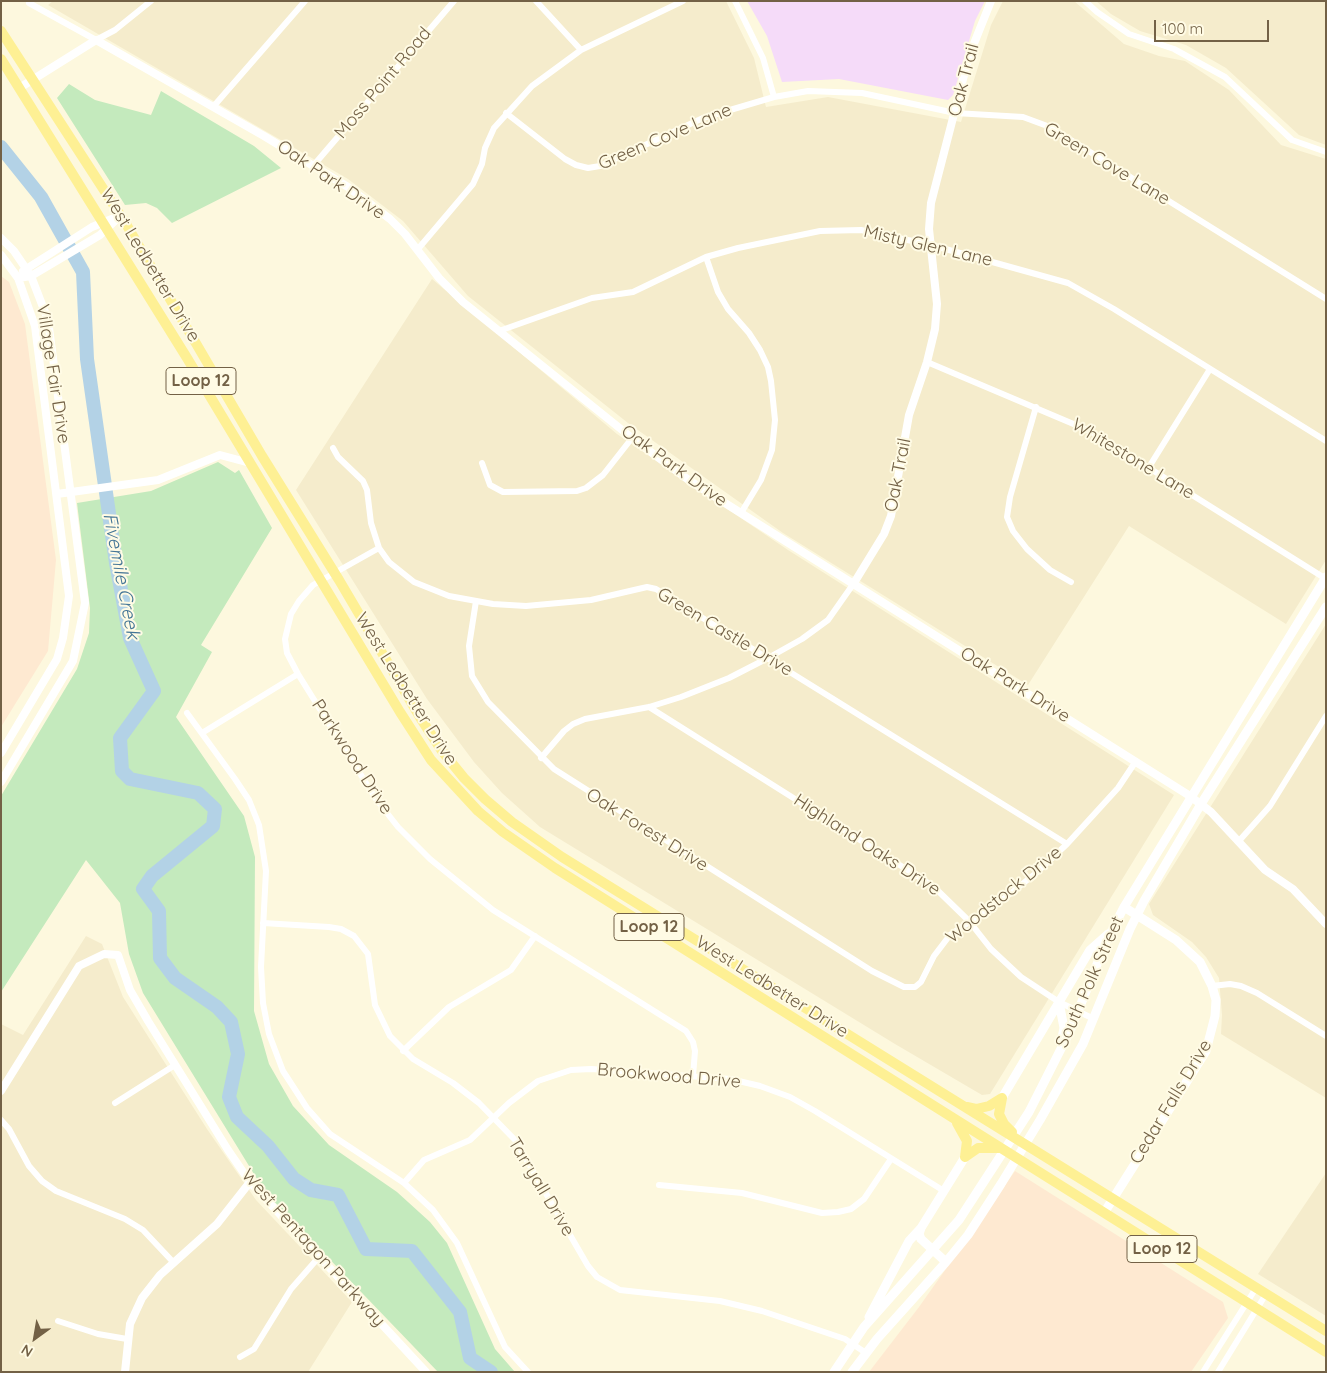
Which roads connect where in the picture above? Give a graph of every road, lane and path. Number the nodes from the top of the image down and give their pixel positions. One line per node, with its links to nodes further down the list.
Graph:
1 (151, 1): 11 (street)
2 (305, 1): 17 (street)
3 (454, 1): 21 (street, Moss Point Road)
4 (536, 1): 12 (street)
5 (683, 1): 12 (street)
6 (735, 1): 16 (street)
7 (991, 1): 19 (street, Oak Trail)
8 (1085, 1): 20 (street)
9 (29, 3): 11 (street, Oak Park Drive)
10 (1, 31): 14 (main road, West Ledbetter Drive / Loop 12)
11 (96, 40): 14 (street); 17 (street, Oak Park Drive)
12 (580, 50): 18 (street)
13 (1, 58): 15 (main road, West Ledbetter Drive / Loop 12)
14 (34, 80): 15 (street); 22 (main road, West Ledbetter Drive / Loop 12)
15 (21, 87): 23 (main road, West Ledbetter Drive / Loop 12)
16 (774, 97): 18 (street, Green Cove Lane); 19 (street, Green Cove Lane)
17 (213, 107): 21 (street, Oak Park Drive)
18 (506, 113): 26 (street)
19 (955, 113): 25 (street, Oak Trail); 32 (street, Green Cove Lane)
20 (1326, 152)
21 (313, 166): 26 (street, Oak Park Drive)
22 (121, 215): 23 (street); 47 (main road, West Ledbetter Drive / Loop 12)
23 (105, 226): 29 (street); 30 (street); 40 (main road, West Ledbetter Drive / Loop 12)
24 (1, 238): 29 (street, Village Fair Drive)
25 (930, 245): 28 (street, Misty Glen Lane); 34 (street, Oak Trail); 35 (street, Misty Glen Lane)
26 (418, 249): 33 (street, Oak Park Drive)
27 (1, 255): 31 (street, Village Fair Drive)
28 (706, 257): 33 (street, Misty Glen Lane); 45 (street)
29 (30, 265): 30 (street, Village Fair Drive); 31 (street)
30 (34, 274): 31 (street); 43 (street, Village Fair Drive)
31 (18, 278): 44 (street, Village Fair Drive)
32 (1326, 299)
33 (499, 331): 37 (street, Oak Park Drive)
34 (927, 362): 36 (street, Whitestone Lane); 51 (street, Oak Trail)
35 (1210, 369): 38 (street, Misty Glen Lane); 42 (street)
36 (1036, 407): 42 (street, Whitestone Lane); 50 (street)
37 (632, 438): 41 (street); 45 (street, Oak Park Drive)
38 (1326, 441)
39 (333, 448): 46 (street, Green Castle Drive)
40 (250, 463): 43 (street); 49 (main road, West Ledbetter Drive / Loop 12)
41 (482, 463)
42 (1149, 467): 48 (street, Whitestone Lane)
43 (70, 493): 44 (street); 65 (street, Village Fair Drive)
44 (57, 494): 62 (street, Village Fair Drive)
45 (741, 513): 51 (street, Oak Park Drive)
46 (379, 548): 47 (street, Parkwood Drive); 52 (street, Green Castle Drive)
47 (334, 573): 49 (street, Parkwood Drive); 70 (main road, West Ledbetter Drive / Loop 12)
48 (1325, 578): 58 (main road, South Polk Street)
49 (320, 581): 55 (street, Parkwood Drive); 71 (main road, West Ledbetter Drive / Loop 12)
50 (1071, 582)
51 (854, 584): 54 (street, Oak Trail); 64 (street, Oak Park Drive)
52 (476, 601): 54 (street, Green Castle Drive); 63 (street, Oak Forest Drive)
53 (1326, 607): 60 (main road, South Polk Street)
54 (768, 658): 56 (street, Oak Trail); 69 (street, Green Castle Drive)
55 (298, 674): 61 (street); 78 (street, Parkwood Drive)
56 (649, 706): 63 (street, Oak Trail); 74 (street, Highland Oaks Drive)
57 (187, 713): 61 (street)
58 (1239, 716): 60 (main road); 66 (main road, South Polk Street)
59 (1326, 716): 68 (street)
60 (1253, 724): 67 (main road, South Polk Street)
61 (202, 733): 75 (street)
62 (1, 753)
63 (542, 758): 80 (street, Oak Forest Drive)
64 (1136, 761): 66 (street, Oak Park Drive); 69 (street, Woodstock Drive)
65 (1, 782)
66 (1190, 796): 67 (street, Oak Park Drive); 72 (main road, South Polk Street)
67 (1201, 804): 68 (street, Oak Park Drive); 73 (main road, South Polk Street)
68 (1238, 841): 76 (street, Oak Park Drive)
69 (1067, 844): 74 (street, Woodstock Drive)
70 (562, 857): 71 (main road); 87 (main road, West Ledbetter Drive / Loop 12)
71 (555, 868): 89 (main road, West Ledbetter Drive / Loop 12)
72 (1124, 907): 73 (main road, Cedar Falls Drive); 77 (main road, South Polk Street)
73 (1137, 915): 79 (main road, Cedar Falls Drive); 83 (main road, South Polk Street)
74 (969, 921): 80 (street, Woodstock Drive); 81 (street, Highland Oaks Drive)
75 (263, 923): 85 (street, Tarryall Drive); 103 (street)
76 (1326, 924)
77 (1112, 930): 81 (main road); 82 (main road, South Polk Street)
78 (535, 936): 85 (street); 90 (street, Parkwood Drive)
79 (1212, 986): 84 (street); 106 (main road, Cedar Falls Drive)
80 (915, 987)
81 (1059, 1002): 82 (street, Highland Oaks Drive); 86 (main road); 92 (main road)
82 (1078, 1012): 83 (street, Highland Oaks Drive); 86 (main road, South Polk Street)
83 (1094, 1019): 111 (main road, South Polk Street)
84 (1326, 1036)
85 (403, 1051): 95 (street, Tarryall Drive)
86 (1060, 1052): 109 (main road, South Polk Street)
87 (879, 1053): 89 (main road); 94 (main road, West Ledbetter Drive / Loop 12)
88 (176, 1065): 91 (street, West Pentagon Parkway); 93 (street); 102 (street, West Pentagon Parkway)
89 (870, 1066): 97 (main road, West Ledbetter Drive / Loop 12)
90 (693, 1076): 95 (street, Brookwood Drive); 101 (street, Brookwood Drive)
91 (1, 1091)
92 (1002, 1098): 94 (main road); 98 (main road)
93 (115, 1103)
94 (964, 1106): 98 (main road, West Ledbetter Drive / Loop 12)
95 (495, 1118): 103 (street, Brookwood Drive); 123 (street, Tarryall Drive)
96 (1, 1120): 112 (street)
97 (955, 1120): 99 (main road, West Ledbetter Drive / Loop 12); 100 (main road)
98 (1021, 1142): 106 (main road, West Ledbetter Drive / Loop 12)
99 (1001, 1148): 100 (main road); 107 (main road, West Ledbetter Drive / Loop 12)
100 (965, 1157): 105 (main road)
101 (891, 1159): 104 (street); 105 (street, Brookwood Drive)
102 (250, 1182): 110 (street, West Pentagon Parkway); 112 (street)
103 (404, 1183): 129 (street)
104 (659, 1185)
105 (944, 1191): 108 (main road)
106 (1113, 1199): 107 (main road, Cedar Falls Drive); 113 (main road, West Ledbetter Drive / Loop 12)
107 (1104, 1213): 115 (main road, West Ledbetter Drive / Loop 12)
108 (921, 1228): 109 (main road); 120 (main road)
109 (934, 1251): 111 (main road); 120 (main road, South Polk Street)
110 (319, 1257): 126 (street); 128 (street, West Pentagon Parkway)
111 (946, 1262): 125 (main road, South Polk Street)
112 (174, 1263): 122 (street)
113 (1256, 1288): 114 (main road, West Ledbetter Drive / Loop 12); 115 (street)
114 (1266, 1294): 116 (street); 117 (main road, West Ledbetter Drive / Loop 12)
115 (1247, 1302): 116 (main road, West Ledbetter Drive / Loop 12); 132 (street)
116 (1257, 1308): 124 (main road, West Ledbetter Drive / Loop 12); 133 (street)
117 (1307, 1319): 119 (main road); 121 (main road, West Ledbetter Drive / Loop 12)
118 (58, 1321): 122 (street)
119 (1326, 1326)
120 (864, 1327): 123 (main road, South Polk Street)
121 (1326, 1331)
122 (127, 1338): 127 (street)
123 (853, 1344): 125 (street, Tarryall Drive); 130 (main road, South Polk Street)
124 (1323, 1351)
125 (866, 1353): 131 (main road, South Polk Street)
126 (240, 1357)
127 (125, 1372)
128 (426, 1372)
129 (528, 1372)
130 (834, 1372)
131 (852, 1372)
132 (1203, 1372)
133 (1218, 1372)

